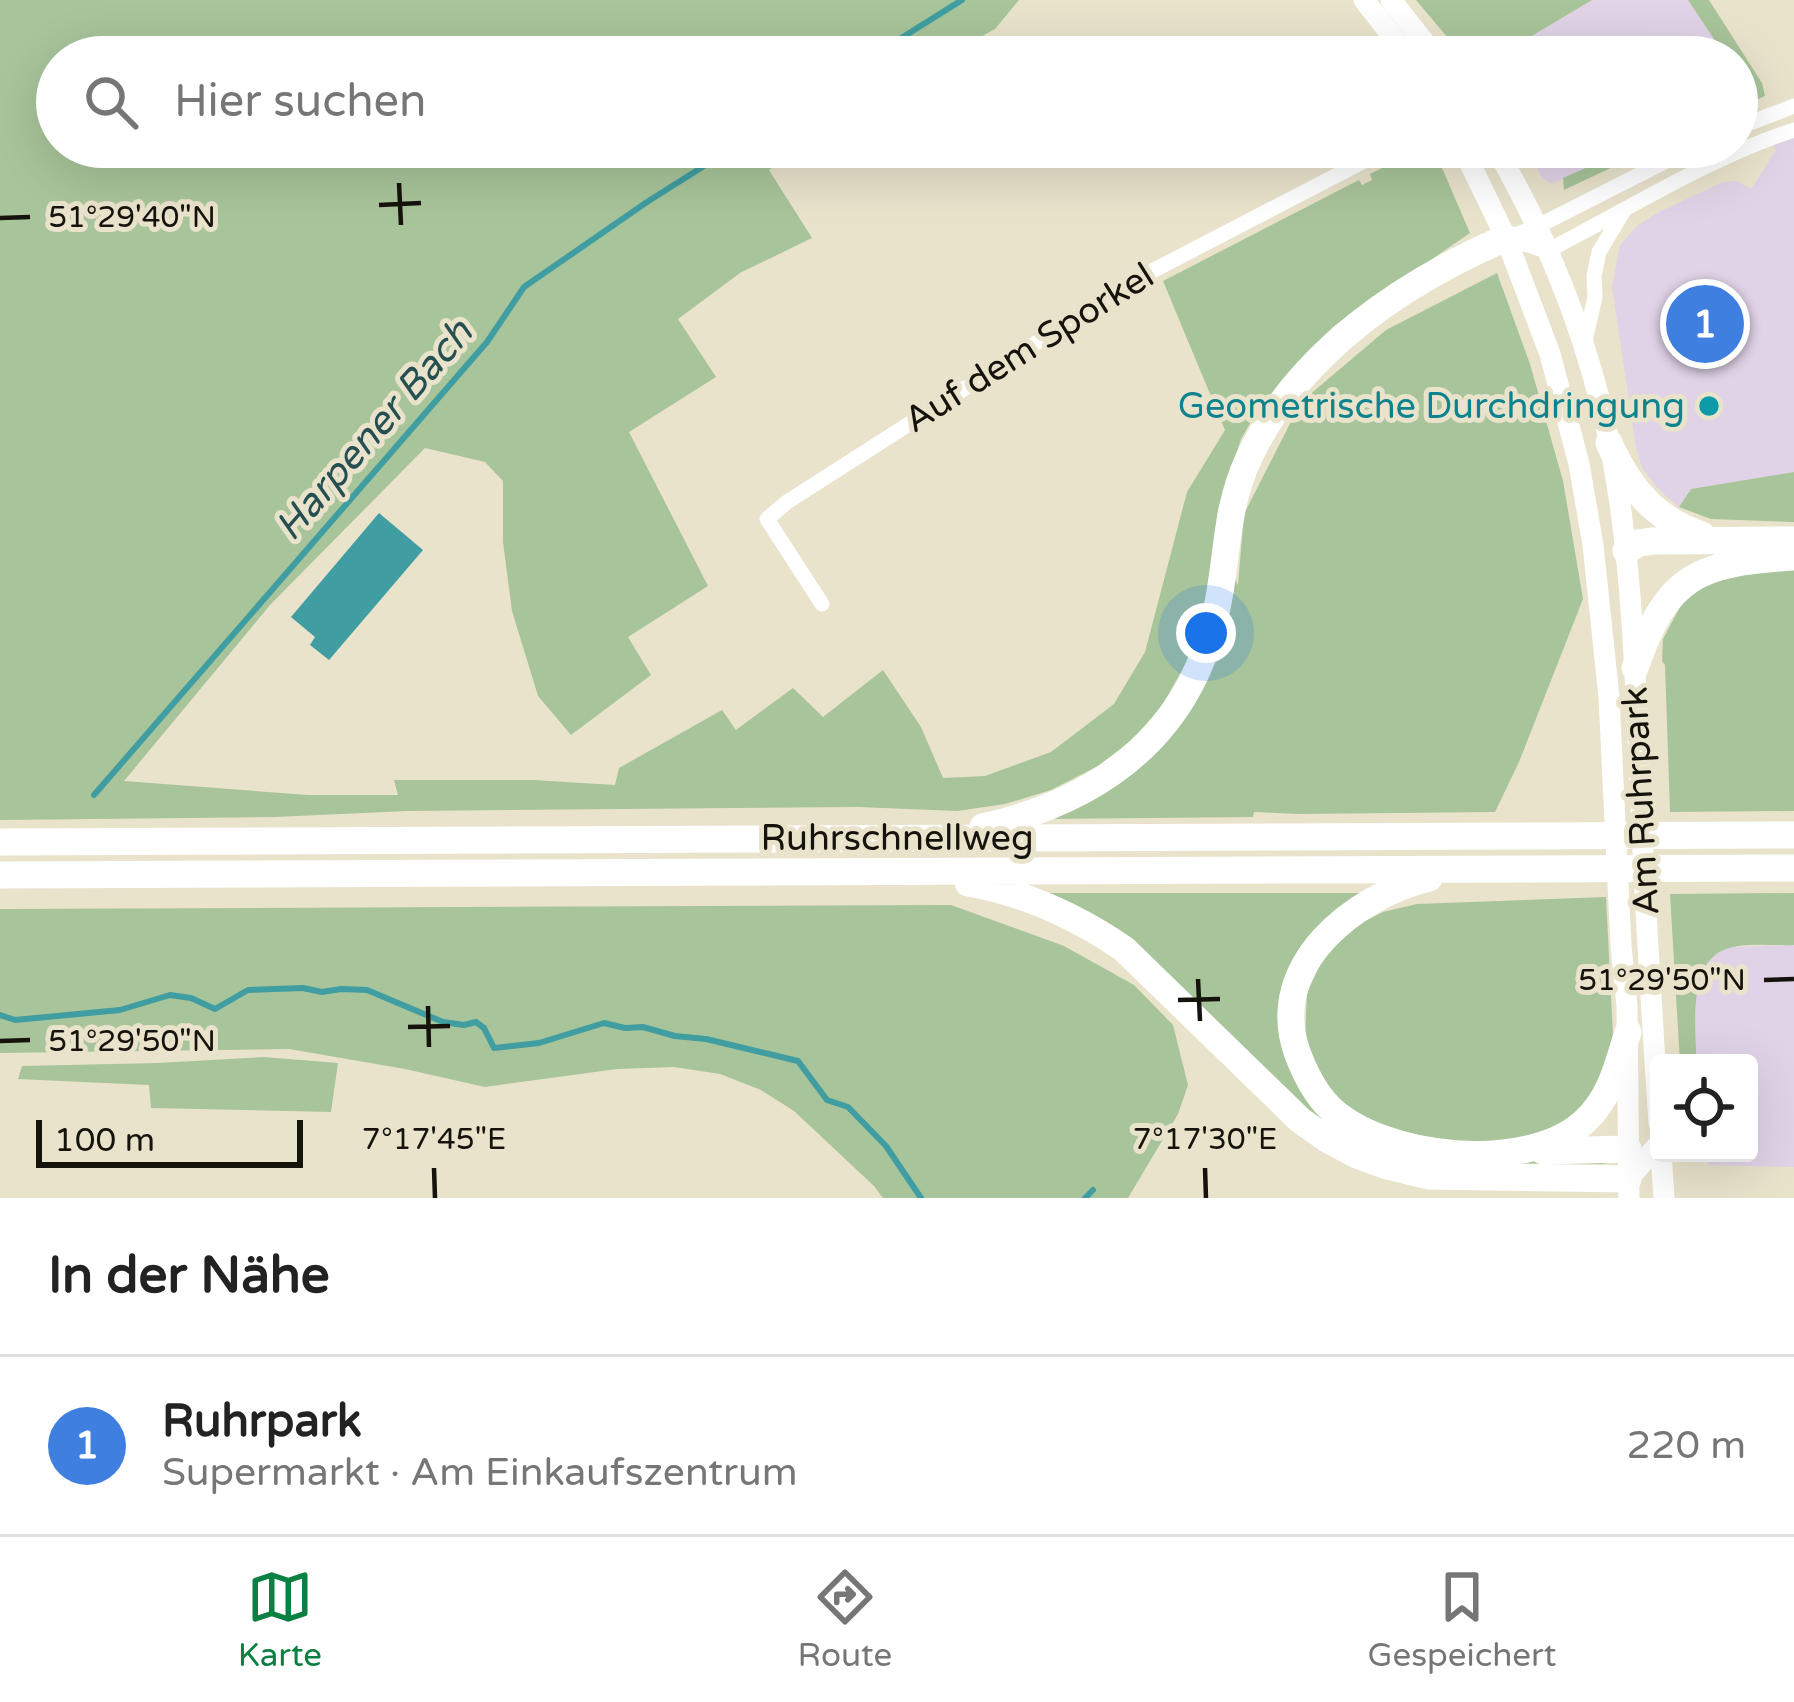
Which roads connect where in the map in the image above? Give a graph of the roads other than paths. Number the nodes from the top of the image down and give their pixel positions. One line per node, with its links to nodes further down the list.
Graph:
1 (1364, 0): 3 (main road)
2 (1391, 0): 4 (main road)
3 (1392, 36)
4 (1419, 36)
5 (1794, 106): 6 (street)
6 (1758, 120)
7 (1794, 130): 8 (street)
8 (1758, 145)
9 (1351, 168): 25 (street, Auf dem Sporkel)
10 (1472, 168): 16 (main road, Am Ruhrpark)
11 (1506, 168): 15 (main road, Am Ruhrpark)
12 (1652, 168): 15 (street)
13 (1703, 168): 14 (street)
14 (1626, 207): 17 (street); 18 (street)
15 (1536, 226): 16 (street); 17 (main road, Am Ruhrpark)
16 (1506, 238): 17 (street); 24 (main road, Am Ruhrpark); 28 (highway)
17 (1547, 251): 18 (main road, Am Ruhrpark)
18 (1584, 344): 19 (main road, Am Ruhrpark)
19 (1609, 443): 20 (highway); 22 (main road, Am Ruhrpark)
20 (1730, 538): 21 (highway); 22 (highway)
21 (1794, 540)
22 (1626, 551): 24 (main road); 26 (main road, Am Ruhrpark)
23 (1794, 556): 26 (highway)
24 (1599, 590): 34 (main road, Am Ruhrpark)
25 (822, 604)
26 (1635, 668): 35 (main road, Am Ruhrpark)
27 (1794, 835): 28 (highway, Ruhrschnellweg)
28 (877, 838): 29 (highway, Ruhrschnellweg)
29 (0, 842)
30 (1794, 868): 31 (highway, Ruhrschnellweg)
31 (1493, 869): 32 (highway, Ruhrschnellweg); 38 (highway)
32 (874, 872): 33 (highway, Ruhrschnellweg); 41 (highway)
33 (0, 875)
34 (1628, 1032): 37 (main road, Am Ruhrpark); 38 (highway)
35 (1655, 1054)
36 (1650, 1144): 37 (main road)
37 (1628, 1148): 38 (highway); 41 (main road, Am Ruhrpark)
38 (1514, 1152)
39 (1650, 1156): 41 (main road)
40 (1662, 1162): 42 (main road)
41 (1629, 1188)
42 (1664, 1198)

